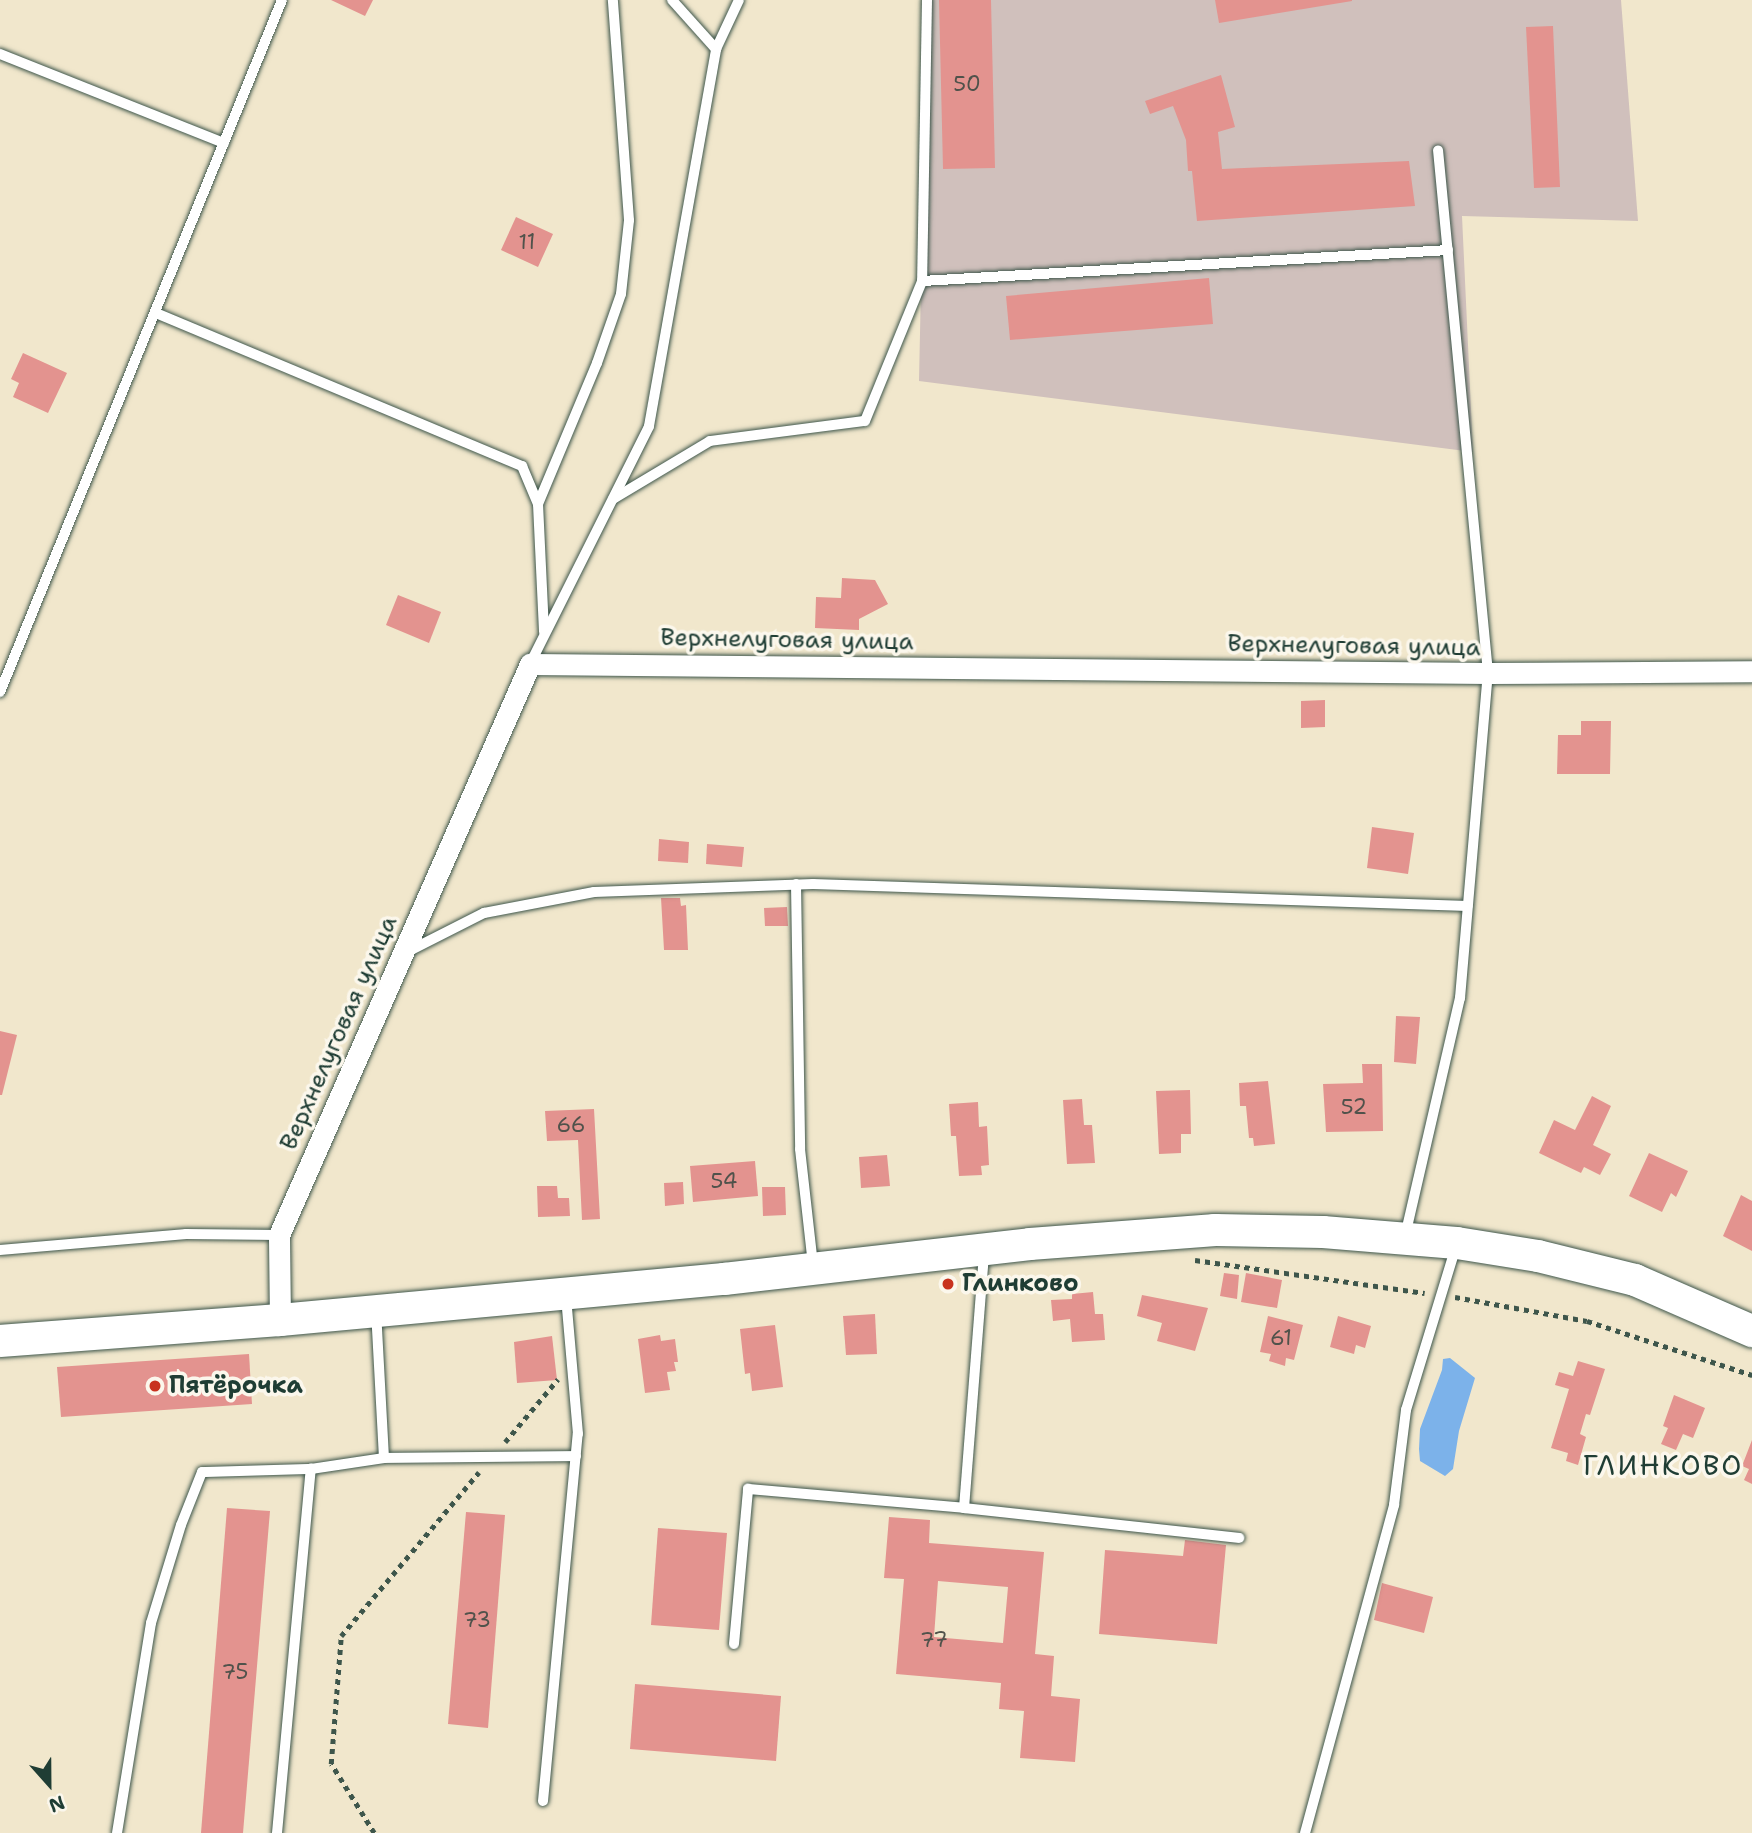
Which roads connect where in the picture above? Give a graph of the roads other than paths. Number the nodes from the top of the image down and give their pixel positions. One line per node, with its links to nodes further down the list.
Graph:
1 (282, 0): 8 (lane)
2 (614, 0): 14 (lane)
3 (672, 0): 6 (lane)
4 (739, 0): 6 (lane)
5 (927, 0): 11 (lane)
6 (716, 49): 13 (lane)
7 (0, 54): 8 (lane)
8 (224, 143): 12 (lane)
9 (1438, 150): 10 (lane)
10 (1448, 250): 11 (lane); 18 (lane)
11 (922, 281): 13 (lane)
12 (156, 313): 14 (lane); 19 (lane)
13 (612, 499): 15 (lane)
14 (538, 504): 15 (lane)
15 (544, 635): 16 (lane)
16 (530, 664): 18 (street, Верхнелуговая улица); 22 (street, Верхнелуговая улица)
17 (1752, 671): 18 (street, Верхнелуговая улица)
18 (1488, 673): 21 (lane)
19 (0, 692)
20 (796, 884): 21 (lane); 22 (lane); 28 (lane)
21 (1468, 906): 24 (lane)
22 (402, 954): 23 (street, Верхнелуговая улица)
23 (279, 1235): 26 (lane); 31 (street, Верхнелуговая улица)
24 (1405, 1239): 25 (main road); 27 (main road)
25 (1457, 1243): 32 (main road); 43 (lane)
26 (0, 1250)
27 (985, 1250): 28 (main road); 37 (lane)
28 (814, 1268): 29 (main road)
29 (565, 1293): 30 (main road); 34 (lane)
30 (376, 1309): 31 (main road); 35 (lane)
31 (280, 1320): 33 (main road)
32 (1752, 1331)
33 (0, 1341)
34 (576, 1456): 35 (lane); 40 (lane)
35 (384, 1458): 36 (lane)
36 (311, 1469): 41 (lane); 42 (lane)
37 (964, 1508): 38 (lane); 39 (lane)
38 (1239, 1538)
39 (734, 1644)
40 (543, 1801)
41 (117, 1833)
42 (277, 1833)
43 (1306, 1833)

